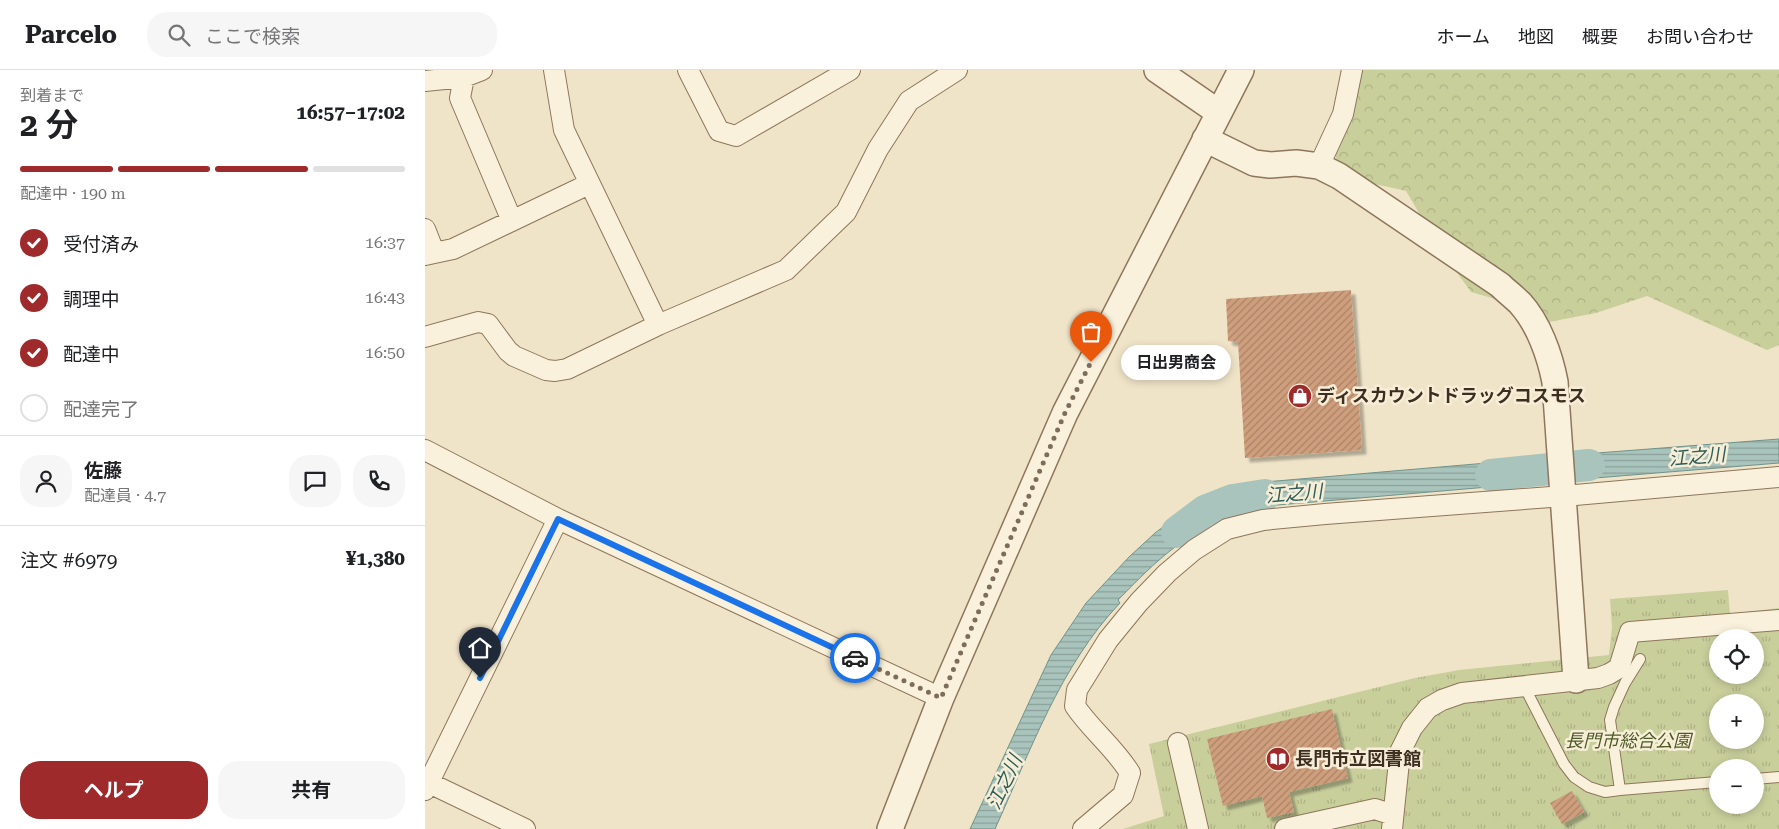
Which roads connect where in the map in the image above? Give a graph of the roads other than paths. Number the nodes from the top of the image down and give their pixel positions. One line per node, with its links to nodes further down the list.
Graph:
1 (554, 70): 13 (street)
2 (688, 70): 3 (street)
3 (850, 70)
4 (957, 70): 17 (street)
5 (1157, 70): 10 (street)
6 (1241, 70): 10 (street)
7 (1352, 70): 12 (street)
8 (473, 74): 9 (street); 14 (street)
9 (425, 81)
10 (1218, 112): 11 (street)
11 (1205, 139): 12 (street); 27 (street)
12 (1319, 166): 21 (street)
13 (589, 184): 14 (street); 17 (street)
14 (513, 221): 16 (street)
15 (425, 229): 16 (street)
16 (430, 254)
17 (658, 324): 18 (street)
18 (425, 337)
19 (425, 450): 22 (street)
20 (1779, 477): 21 (street)
21 (1564, 496): 25 (street); 37 (street)
22 (558, 519): 27 (street); 32 (street)
23 (1779, 620): 25 (street)
24 (1640, 659): 33 (lane)
25 (1576, 680): 26 (street)
26 (1524, 686): 33 (lane); 34 (street)
27 (941, 698): 36 (street)
28 (1178, 743): 38 (street)
29 (1779, 778): 30 (lane)
30 (1764, 779)
31 (1709, 783): 33 (lane)
32 (426, 785): 35 (street)
33 (1620, 790)
34 (1393, 822): 39 (street)
35 (525, 829)
36 (890, 829)
37 (1083, 829)
38 (1198, 829)
39 (1285, 829)

